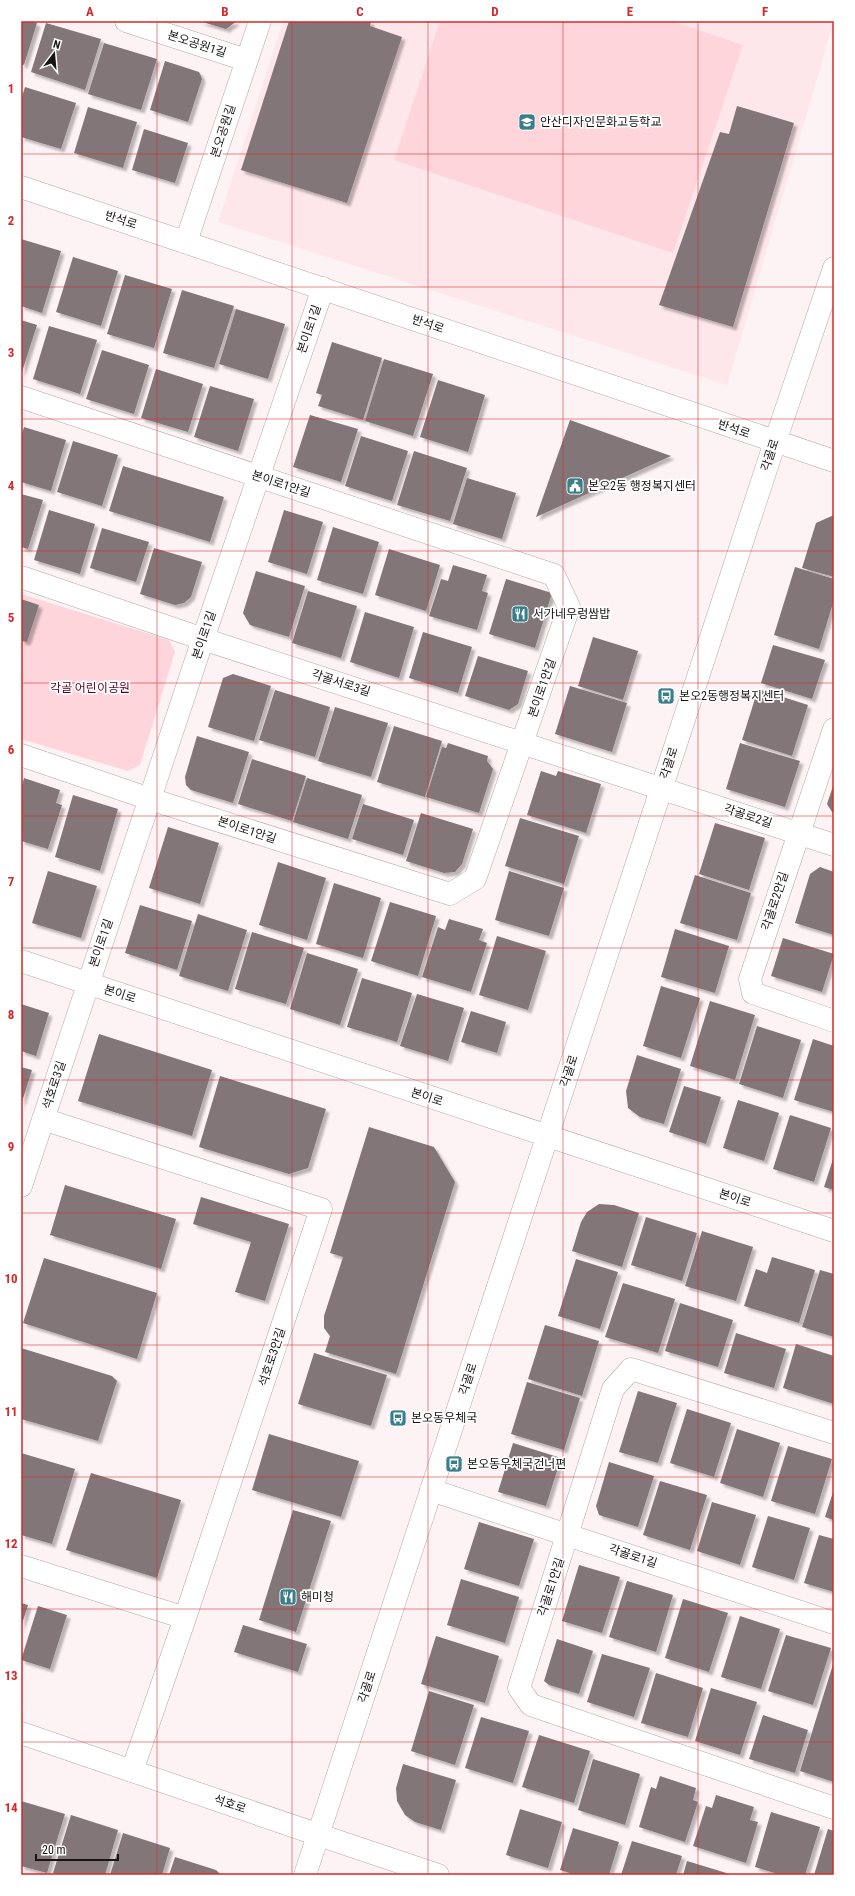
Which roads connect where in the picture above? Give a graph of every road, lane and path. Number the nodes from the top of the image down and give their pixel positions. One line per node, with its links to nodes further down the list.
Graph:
1 (126, 21): 3 (street, 본오공원1길)
2 (260, 21): 3 (street, 본오공원길)
3 (246, 60): 5 (street, 본오공원길)
4 (21, 188): 5 (street, 반석로)
5 (186, 242): 7 (street, 반석로)
6 (834, 268): 9 (street, 각골로)
7 (323, 288): 9 (street, 반석로); 11 (street, 본이로1길)
8 (21, 397): 11 (street, 본이로1안길)
9 (775, 442): 10 (street, 반석로); 17 (street, 각골로)
10 (834, 461)
11 (258, 476): 13 (street, 본이로1길); 15 (street, 본이로1안길)
12 (21, 577): 13 (street, 각골서로3길)
13 (203, 639): 15 (street, 각골서로3길); 18 (street, 본이로1길)
14 (834, 729): 19 (street, 각골로2안길)
15 (523, 743): 17 (street, 각골서로3길); 18 (street, 본이로1안길)
16 (21, 755): 18 (street, 본이로1안길)
17 (662, 787): 19 (street, 각골로2길); 25 (street, 각골로)
18 (150, 799): 22 (street, 본이로1길)
19 (798, 832): 20 (street, 각골로2길); 23 (street, 각골로2안길)
20 (834, 845)
21 (21, 961): 22 (street, 본이로)
22 (88, 984): 24 (street, 석호로3길); 25 (street, 본이로)
23 (834, 1021)
24 (43, 1118): 26 (street, 석호로3길); 33 (street, 석호로3안길)
25 (548, 1137): 28 (street, 본이로); 30 (street, 각골로)
26 (28, 1142): 27 (street, 석호로3길)
27 (21, 1186)
28 (834, 1231)
29 (834, 1434): 31 (street, 각골로1안길)
30 (431, 1490): 31 (street, 각골로1길); 38 (street, 각골로)
31 (568, 1534): 34 (street, 각골로1길); 37 (street, 각골로1안길)
32 (21, 1566): 33 (street)
33 (185, 1618): 36 (street)
34 (834, 1623)
35 (21, 1733): 36 (street, 석호로)
36 (132, 1770): 38 (street, 석호로)
37 (834, 1808)
38 (319, 1835): 39 (street, 각골로); 40 (street, 석호로)
39 (305, 1875)
40 (438, 1875)

